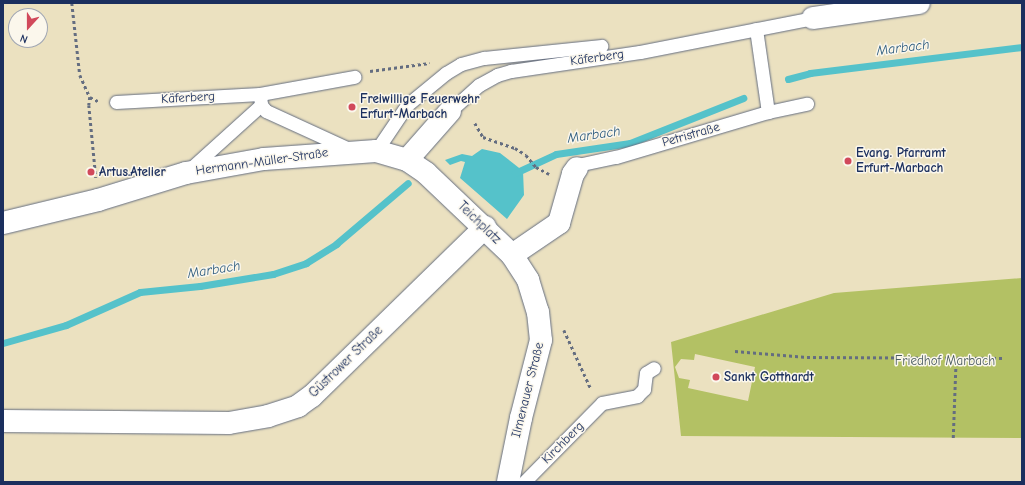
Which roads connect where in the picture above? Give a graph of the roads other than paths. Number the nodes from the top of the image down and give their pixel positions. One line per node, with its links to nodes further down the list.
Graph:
1 (919, 3): 2 (street, Käferberg)
2 (813, 18): 3 (lane, Käferberg)
3 (756, 29): 9 (lane, Käferberg); 10 (lane)
4 (601, 46): 12 (lane, Käferberg)
5 (354, 78): 6 (lane, Käferberg)
6 (261, 99): 7 (lane, Käferberg); 11 (lane); 15 (lane)
7 (116, 102)
8 (807, 104): 10 (lane, Petristraße)
9 (450, 111): 13 (street)
10 (768, 112): 14 (lane, Petristraße)
11 (353, 151): 12 (street, Hermann-Müller-Straße); 15 (street, Hermann-Müller-Straße)
12 (376, 151): 13 (street, Hermann-Müller-Straße)
13 (407, 160): 17 (street, Teichplatz)
14 (576, 168): 18 (street, Teichplatz)
15 (186, 173): 16 (street, Hermann-Müller-Straße)
16 (3, 223)
17 (485, 227): 18 (street, Teichplatz); 20 (street, Güstrower Straße)
18 (512, 255): 21 (street, Ilmenauer Straße)
19 (654, 368): 22 (lane, Kirchberg)
20 (3, 421)
21 (508, 482)
22 (524, 482)

